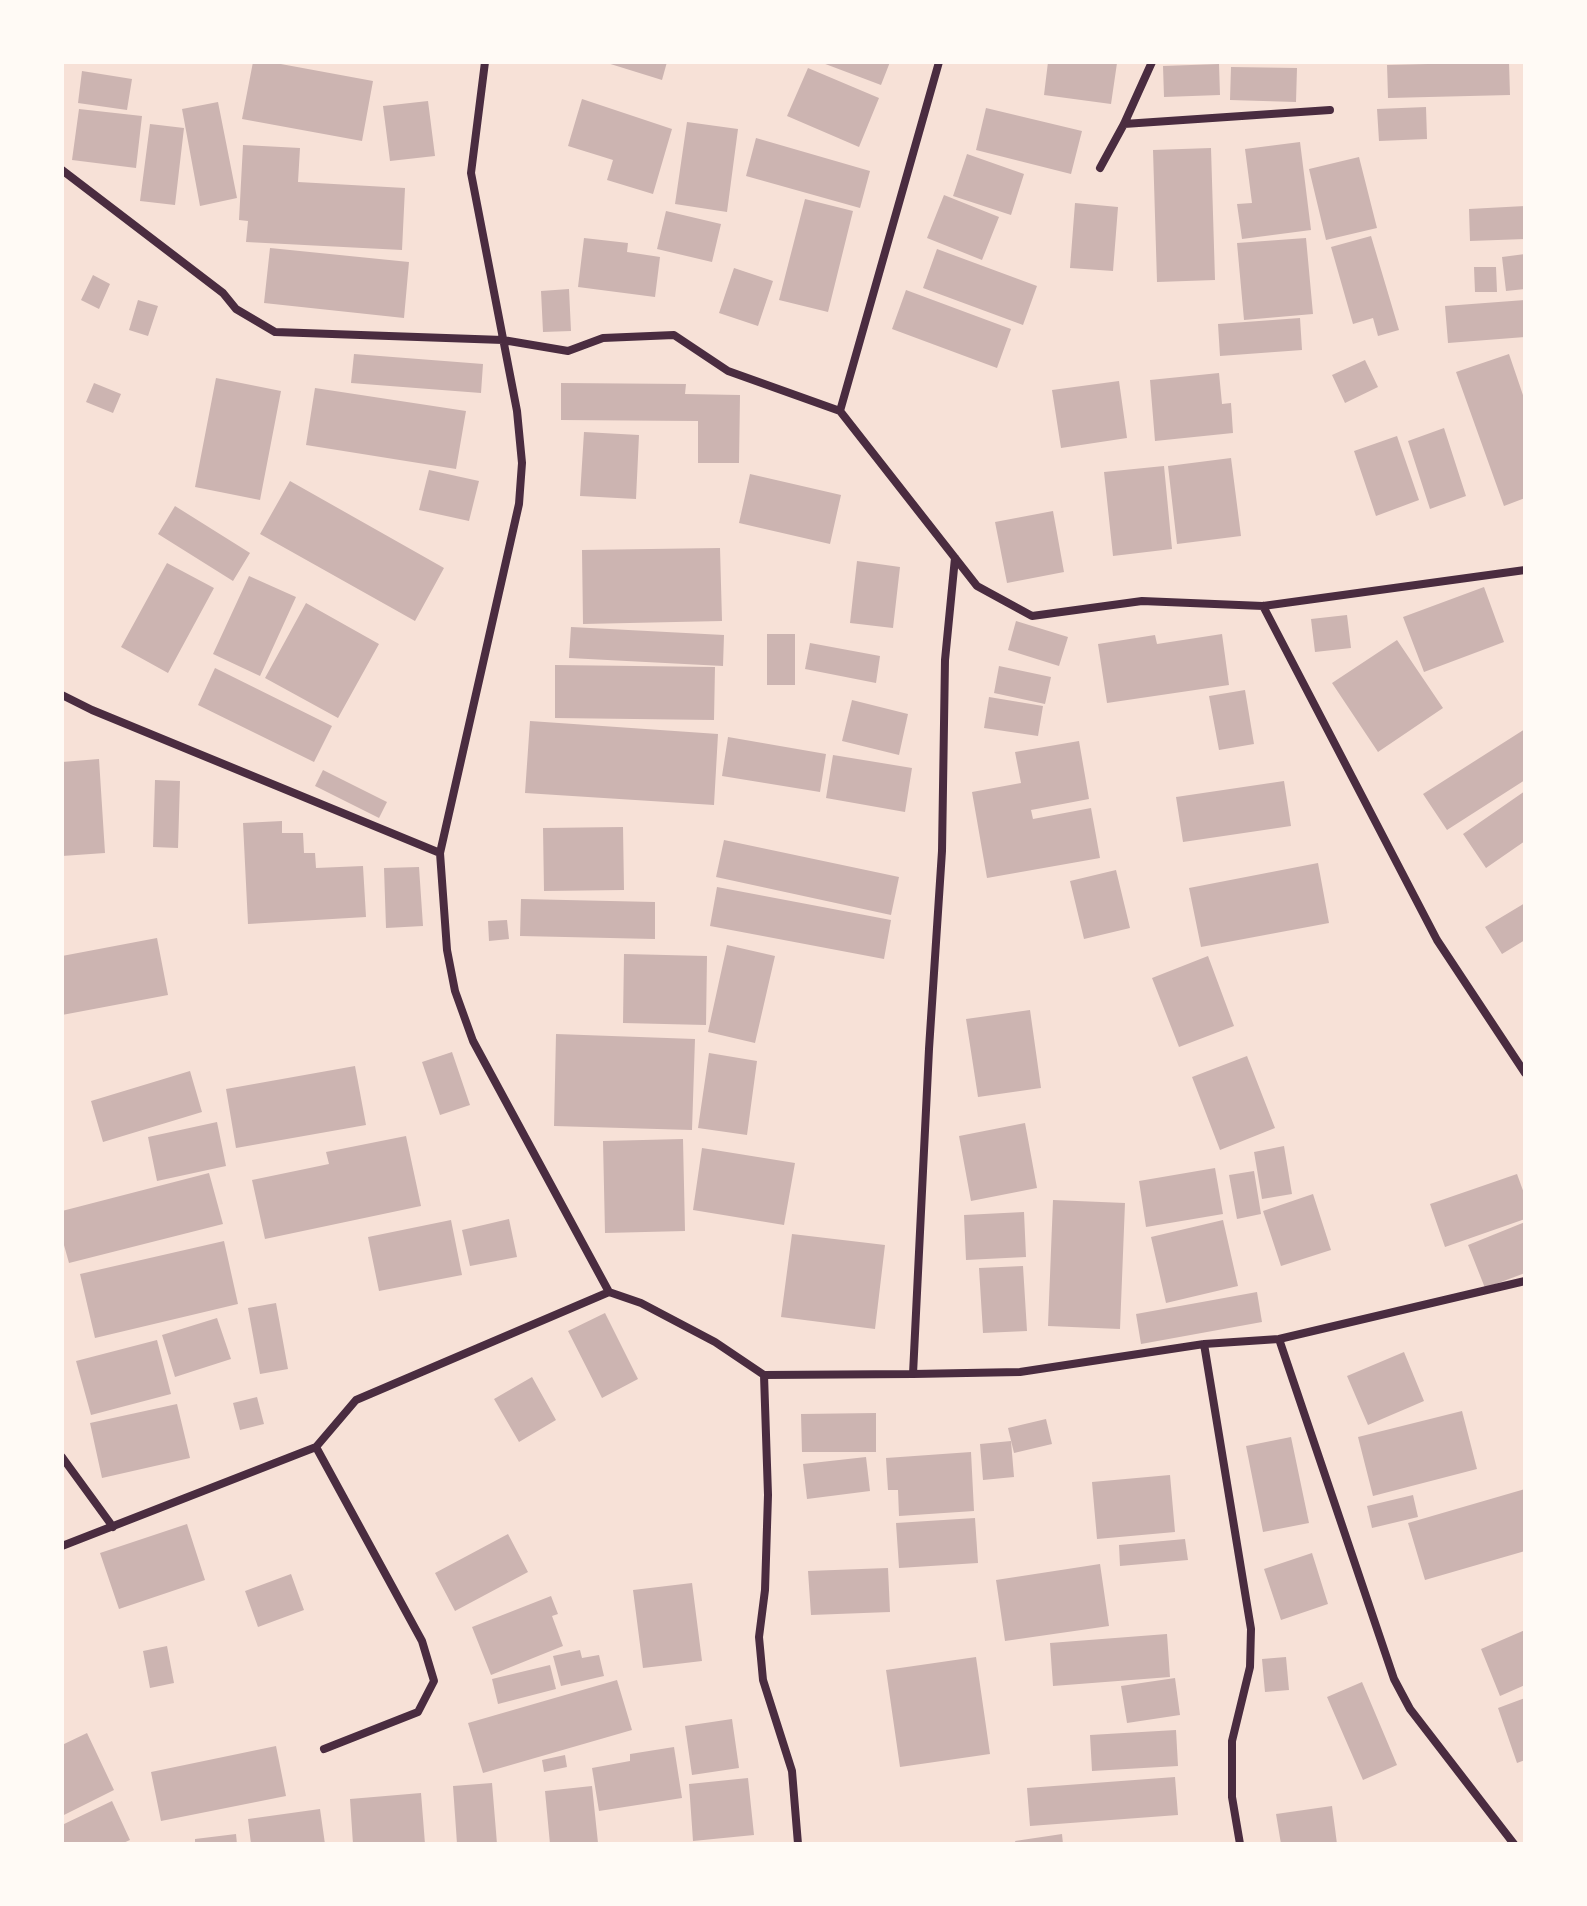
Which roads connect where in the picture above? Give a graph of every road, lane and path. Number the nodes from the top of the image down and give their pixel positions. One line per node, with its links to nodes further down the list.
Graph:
1 (485, 62): 8 (street)
2 (939, 62): 9 (street)
3 (1152, 62): 5 (street)
4 (1330, 110): 5 (street)
5 (1124, 124): 6 (street)
6 (1100, 168)
7 (62, 170): 8 (street)
8 (503, 340): 9 (street); 14 (street)
9 (840, 411): 10 (street)
10 (955, 557): 12 (street); 20 (street)
11 (1525, 570): 12 (street)
12 (1263, 606): 15 (street)
13 (62, 695): 14 (street)
14 (440, 853): 17 (street)
15 (1525, 1073)
16 (1525, 1281): 18 (street)
17 (609, 1292): 21 (street); 22 (street)
18 (1279, 1339): 19 (street); 29 (street)
19 (1204, 1344): 20 (street); 28 (street)
20 (913, 1374): 21 (street)
21 (764, 1375): 27 (street)
22 (316, 1447): 24 (street); 26 (street)
23 (62, 1457): 24 (street)
24 (113, 1527): 25 (street)
25 (62, 1546)
26 (324, 1749)
27 (798, 1844)
28 (1240, 1844)
29 (1514, 1844)

